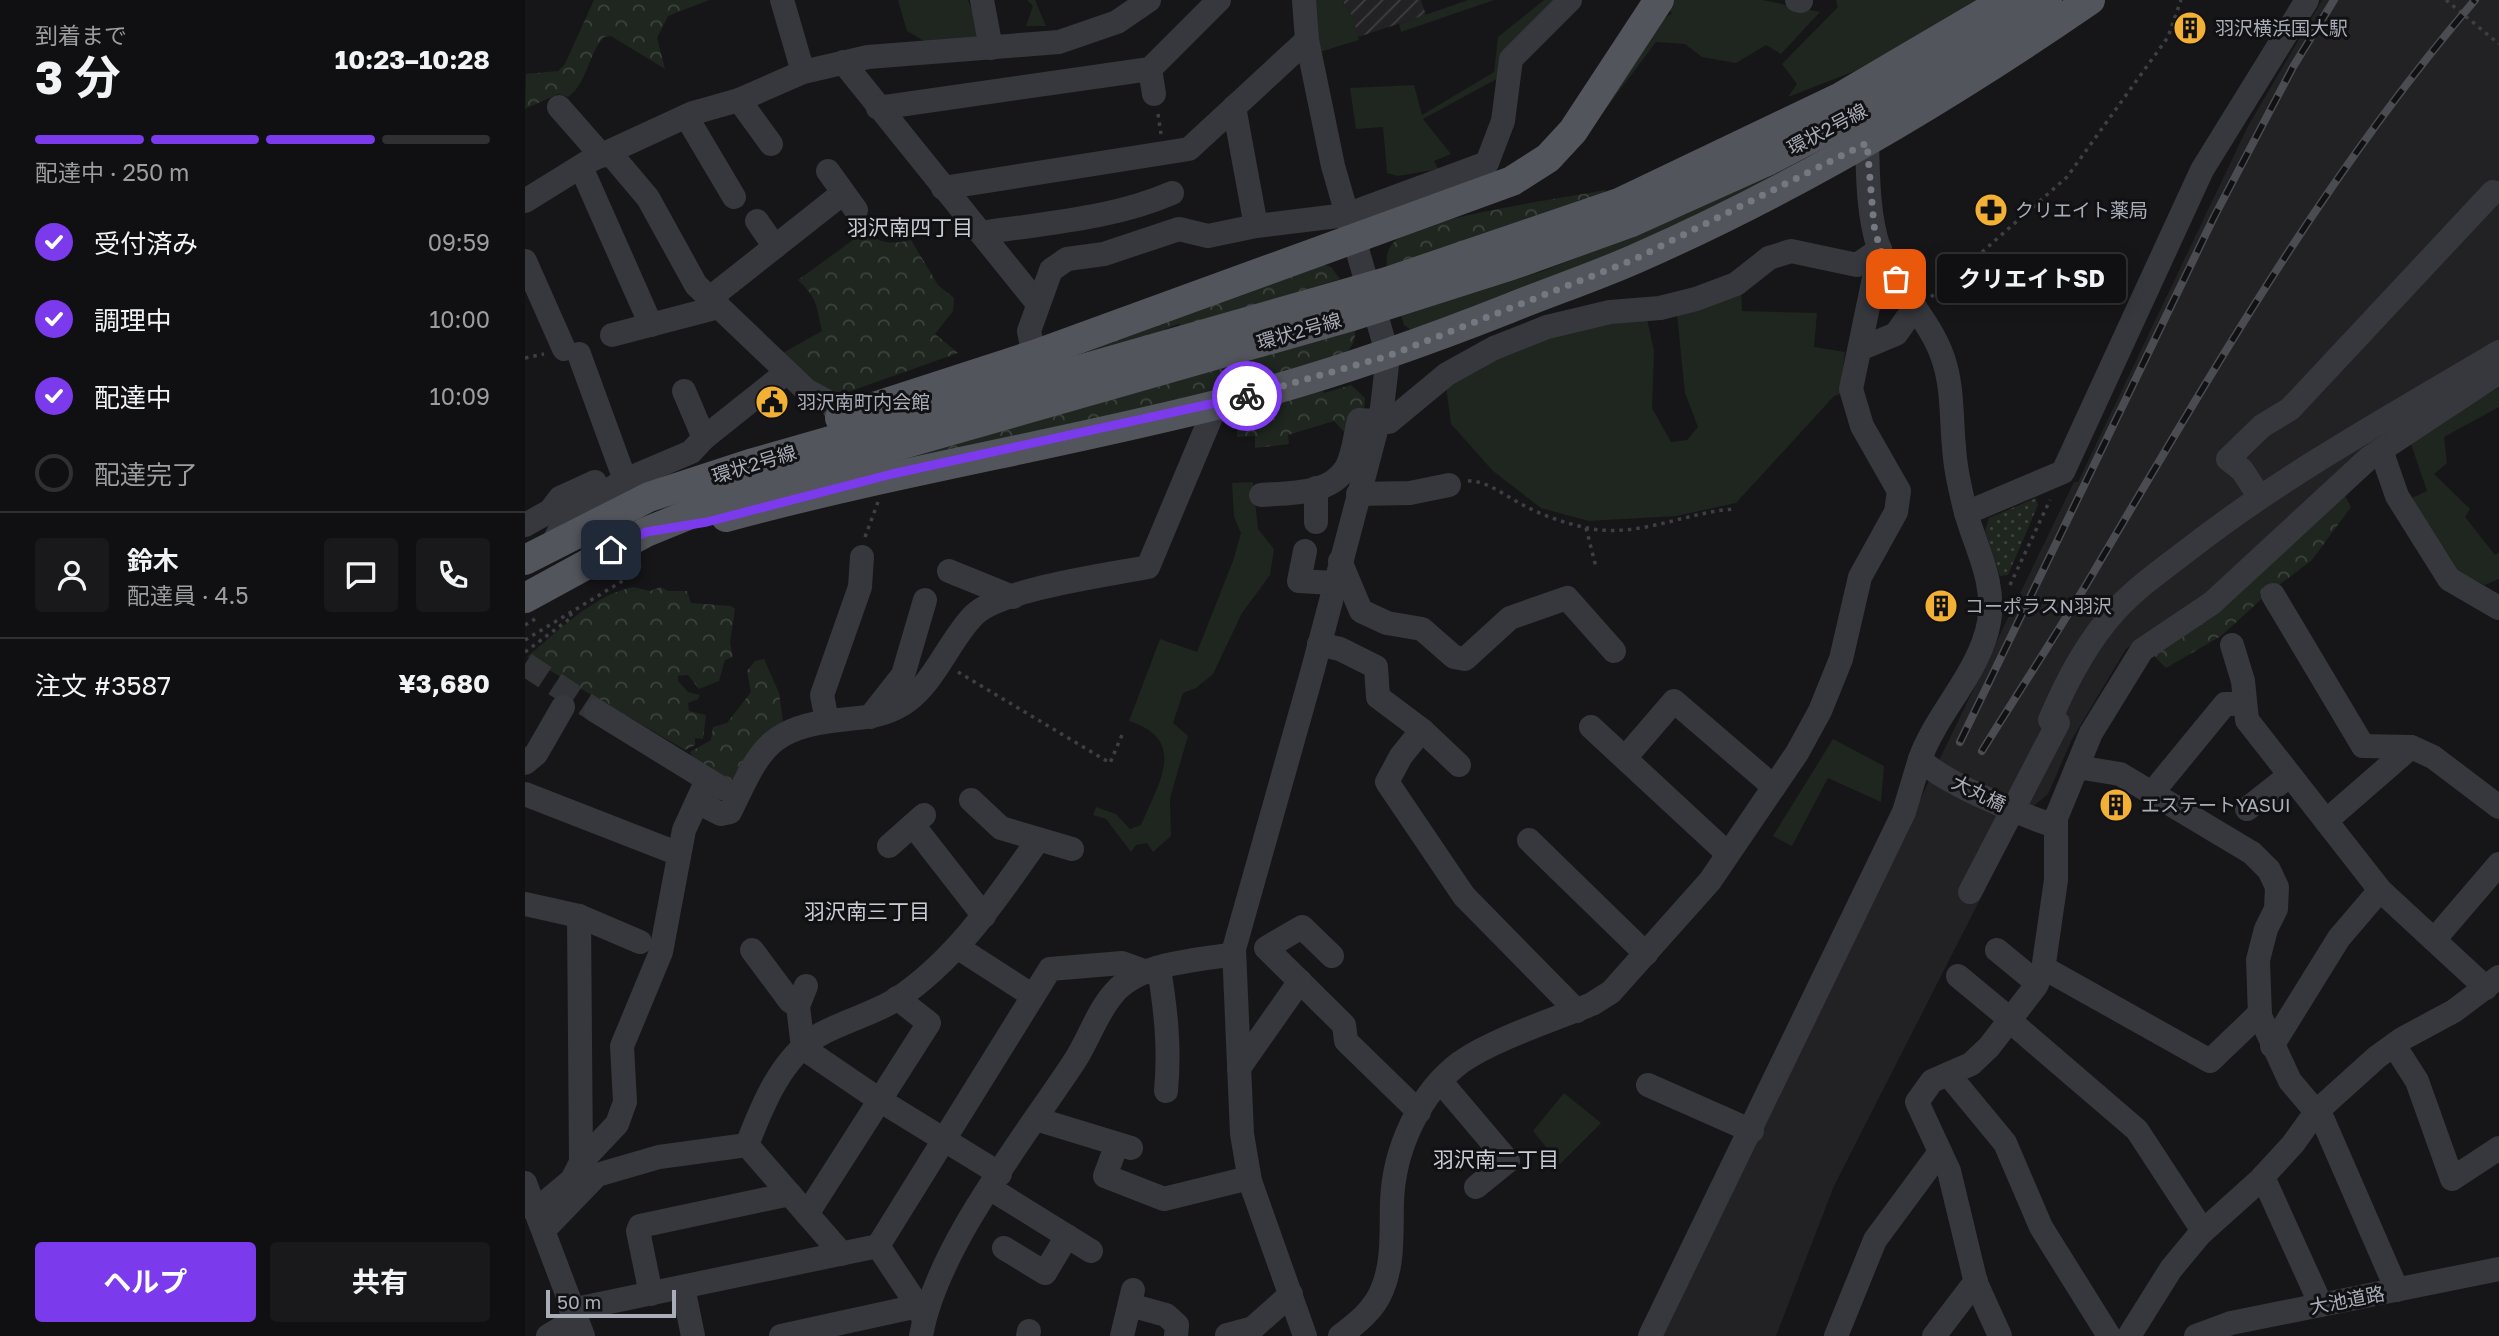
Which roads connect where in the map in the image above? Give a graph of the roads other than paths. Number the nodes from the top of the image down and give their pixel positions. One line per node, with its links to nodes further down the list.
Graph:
1 (782, 0): 16 (street)
2 (982, 0): 13 (street)
3 (1149, 0): 13 (street)
4 (1219, 0): 15 (street)
5 (1304, 0): 12 (street)
6 (1570, 0): 33 (street)
7 (1658, 0): 33 (main road)
8 (2006, 0): 42 (main road, 環状2号線)
9 (2047, 0): 42 (main road, 環状2号線)
10 (2090, 0): 23 (main road)
11 (2308, 0): 67 (street)
12 (1307, 40): 20 (street); 36 (street)
13 (991, 48): 14 (street)
14 (842, 62): 16 (street); 21 (street)
15 (1150, 69): 17 (street); 21 (street)
16 (803, 72): 18 (street)
17 (1154, 94)
18 (739, 100): 22 (street); 24 (street)
19 (559, 107): 26 (street)
20 (1234, 107): 25 (street); 35 (street)
21 (878, 108): 28 (street)
22 (687, 116): 26 (street); 32 (street)
23 (1867, 143): 40 (street); 52 (main road)
24 (771, 144)
25 (1164, 150): 28 (street); 30 (street)
26 (598, 158): 31 (street); 43 (street); 47 (street)
27 (828, 171): 39 (street)
28 (943, 188): 38 (street)
29 (2493, 192): 66 (street)
30 (1172, 193): 37 (street); 38 (street)
31 (528, 194)
32 (734, 197)
33 (1425, 201): 36 (main road)
34 (757, 221): 39 (street)
35 (1256, 226): 36 (street); 37 (street)
36 (1349, 226): 51 (main road); 52 (street)
37 (1179, 229): 45 (street)
38 (981, 233): 45 (street)
39 (775, 247): 43 (street)
40 (1880, 249): 44 (street); 49 (street); 58 (street)
41 (525, 261): 61 (street)
42 (1390, 292): 46 (main road, 環状2号線)
43 (714, 303): 47 (street); 53 (street)
44 (1921, 303): 49 (street); 67 (street)
45 (1038, 304): 51 (street)
46 (1348, 305): 61 (main road, 環状2号線); 70 (main road, 環状2号線)
47 (651, 325): 48 (street)
48 (613, 335)
49 (1860, 349): 98 (street)
50 (2499, 352): 66 (street)
51 (1034, 355): 57 (main road)
52 (1388, 356): 56 (main road); 58 (street)
53 (787, 372): 57 (street); 59 (street)
54 (2499, 372): 60 (street)
55 (684, 391): 59 (street)
56 (1216, 405): 70 (main road); 77 (street)
57 (839, 418): 61 (main road)
58 (1378, 423): 63 (street); 64 (street)
59 (700, 442): 61 (street)
60 (2381, 450): 80 (street); 96 (street)
61 (632, 482): 69 (street); 73 (main road, 環状2号線)
62 (1449, 485): 64 (street)
63 (1316, 488): 65 (street); 68 (street)
64 (1359, 494): 75 (street)
65 (1261, 495)
66 (2259, 496): 115 (street)
67 (1966, 513): 95 (street)
68 (1317, 522)
69 (525, 525)
70 (646, 532): 79 (main road, 環状2号線)
71 (1305, 551): 75 (street)
72 (862, 557): 88 (street)
73 (525, 560)
74 (950, 571): 77 (street)
75 (1337, 572): 81 (street); 83 (street)
76 (2273, 595): 91 (street)
77 (1013, 597): 87 (street)
78 (925, 600): 87 (street)
79 (535, 606)
80 (2499, 608)
81 (1319, 644): 90 (street); 124 (street)
82 (2232, 645): 86 (street)
83 (1613, 651)
84 (563, 707): 93 (street)
85 (596, 710): 99 (street)
86 (2248, 714): 97 (street); 100 (street)
87 (870, 717): 88 (street)
88 (827, 721): 99 (street)
89 (1591, 727): 92 (street)
90 (1422, 730): 94 (street); 134 (street)
91 (2411, 747): 103 (street); 106 (street)
92 (1625, 758): 98 (street); 112 (street)
93 (525, 763)
94 (1459, 765)
95 (1927, 765): 104 (street, 大丸橋); 149 (street)
96 (2077, 766): 100 (street); 104 (street)
97 (2290, 775): 105 (street); 106 (street)
98 (1774, 786): 112 (street)
99 (702, 791): 111 (street)
100 (2152, 793): 105 (street)
101 (525, 794): 111 (street)
102 (971, 800): 108 (street)
103 (2499, 807)
104 (2056, 818): 128 (street)
105 (2233, 820): 135 (street)
106 (2326, 821): 114 (street)
107 (1529, 840): 125 (street)
108 (1038, 841): 110 (street); 118 (street)
109 (888, 846): 118 (street)
110 (1072, 849)
111 (680, 854): 120 (street)
112 (1728, 855): 125 (street)
113 (2499, 864): 119 (street)
114 (2380, 890): 119 (street); 138 (street)
115 (1970, 892)
116 (525, 904): 117 (street)
117 (579, 916): 120 (street); 154 (street)
118 (984, 916): 121 (street)
119 (2434, 940): 131 (street)
120 (650, 947): 154 (street)
121 (957, 947): 132 (street); 133 (street)
122 (752, 950): 139 (street)
123 (1997, 950): 128 (street)
124 (1234, 954): 127 (street); 140 (street)
125 (1646, 954): 134 (street)
126 (1332, 956): 130 (street)
127 (1153, 971): 132 (street); 144 (street); 148 (street)
128 (2041, 975): 135 (street); 136 (street)
129 (1958, 976): 136 (street)
130 (1300, 981): 140 (street); 146 (street)
131 (2492, 983): 137 (street)
132 (1033, 996): 150 (street)
133 (897, 998): 139 (street); 145 (street)
134 (1577, 1011): 142 (street)
135 (2260, 1013): 138 (street)
136 (2010, 1020): 141 (street); 162 (street)
137 (2394, 1045): 147 (street); 152 (street)
138 (2272, 1046): 147 (street)
139 (803, 1048): 145 (street); 151 (street)
140 (1239, 1068): 156 (street)
141 (1948, 1074): 153 (street); 189 (street)
142 (1441, 1082): 146 (street); 158 (street)
143 (1648, 1086): 149 (street)
144 (1165, 1091)
145 (881, 1101): 150 (street); 161 (street)
146 (1419, 1112): 184 (street)
147 (2316, 1112): 155 (street); 171 (street)
148 (1036, 1119): 156 (street); 157 (street)
149 (1752, 1131): 185 (street)
150 (943, 1139): 157 (street); 164 (street)
151 (747, 1145): 159 (street); 160 (street)
152 (2499, 1148)
153 (1940, 1152): 169 (street); 186 (street)
154 (581, 1162): 160 (street)
155 (2263, 1177): 162 (street); 174 (street)
156 (1249, 1178): 173 (street)
157 (995, 1181): 163 (street); 176 (street)
158 (1476, 1187)
159 (790, 1194): 161 (street); 172 (street)
160 (532, 1203): 175 (street)
161 (807, 1214): 167 (street)
162 (2203, 1231): 190 (street)
163 (1067, 1236): 165 (street); 166 (street)
164 (878, 1246): 167 (street); 176 (street)
165 (1004, 1248)
166 (1091, 1251)
167 (842, 1254): 170 (street)
168 (2499, 1269): 171 (street, 大池道路)
169 (1976, 1280): 187 (street); 188 (street)
170 (683, 1287): 172 (street); 179 (street)
171 (2396, 1290): 174 (street, 大池道路)
172 (652, 1294): 175 (street)
173 (1291, 1294): 177 (street); 183 (street)
174 (2321, 1305): 191 (street, 大池道路)
175 (576, 1321): 178 (street)
176 (921, 1321): 180 (street)
177 (1227, 1335)
178 (548, 1336)
179 (693, 1336)
180 (781, 1336)
181 (1122, 1336): 182 (street)
182 (1176, 1336)
183 (1305, 1336)
184 (1340, 1336)
185 (1650, 1336)
186 (1836, 1336)
187 (1934, 1336)
188 (2000, 1336)
189 (2109, 1336)
190 (2129, 1336)
191 (2196, 1336)

